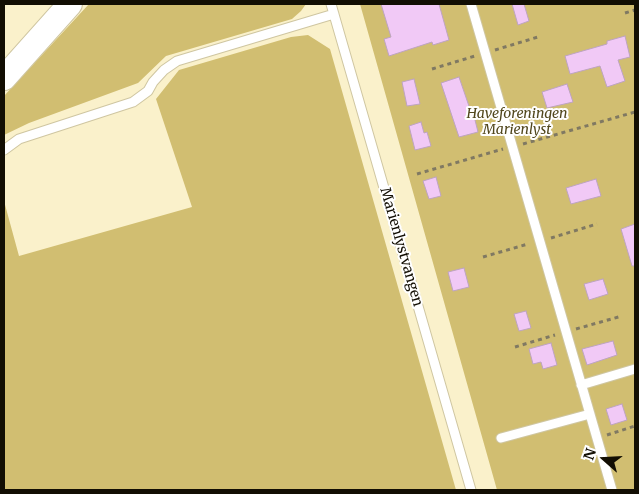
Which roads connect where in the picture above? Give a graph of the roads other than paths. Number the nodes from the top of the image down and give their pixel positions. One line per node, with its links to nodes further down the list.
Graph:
1 (70, 4): 5 (street)
2 (331, 4): 4 (lane, Marienlystvangen)
3 (472, 4): 8 (lane)
4 (334, 14): 6 (lane); 11 (lane, Marienlystvangen)
5 (4, 78)
6 (4, 150)
7 (635, 369): 8 (lane)
8 (581, 385): 9 (lane)
9 (590, 414): 10 (lane); 12 (lane)
10 (501, 438)
11 (471, 490)
12 (612, 490)

